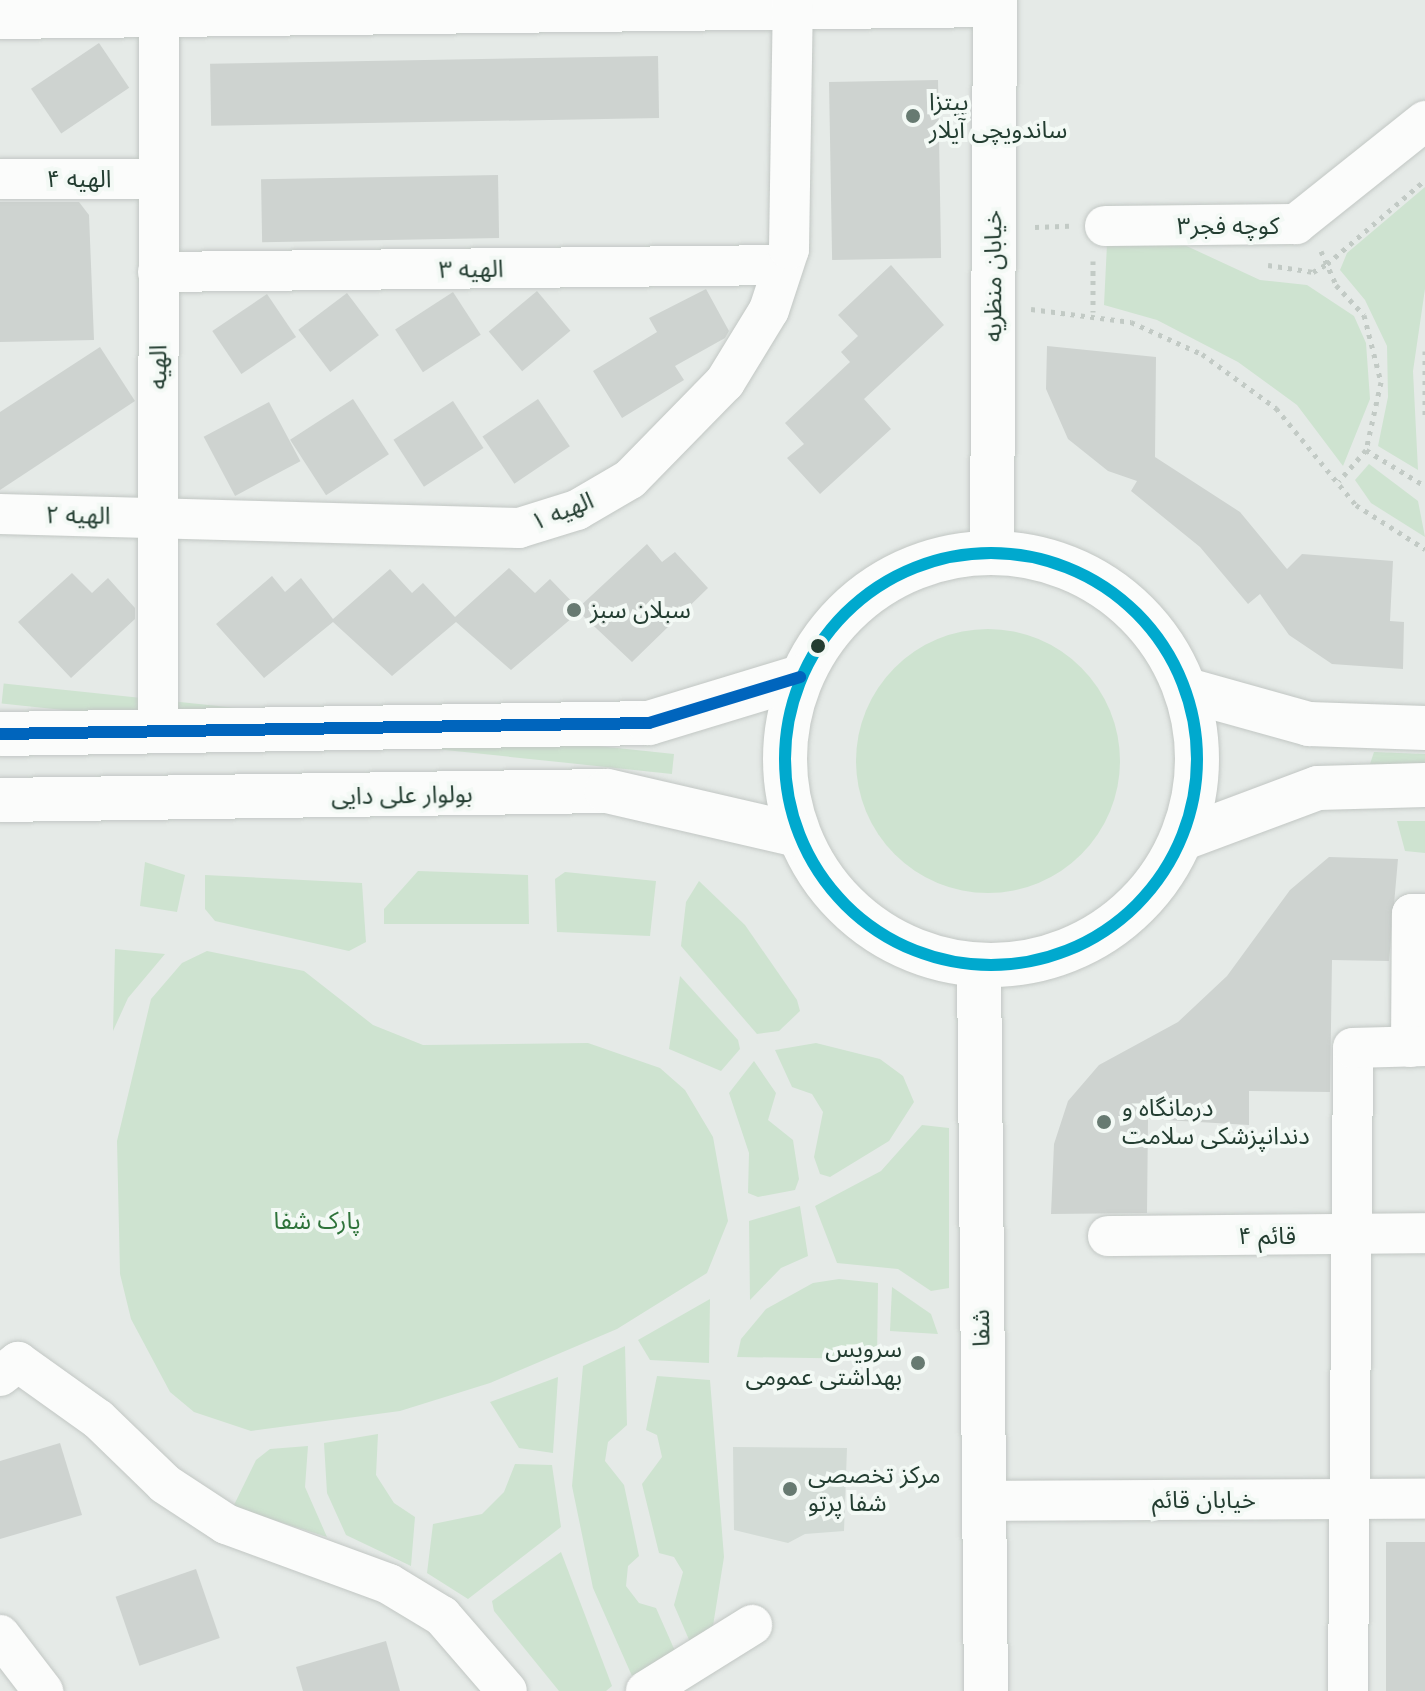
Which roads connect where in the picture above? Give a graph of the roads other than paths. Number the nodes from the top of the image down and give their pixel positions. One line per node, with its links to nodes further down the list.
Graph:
1 (995, 3): 2 (street); 13 (main road, خیابان منظریه)
2 (792, 5): 3 (street); 9 (street, الهیه ۱)
3 (159, 8): 4 (street); 7 (street, الهیه)
4 (0, 19)
5 (1425, 121): 8 (street, کوچه فجر۳)
6 (0, 179): 7 (street, الهیه ۴)
7 (159, 179): 10 (street, الهیه)
8 (1099, 226)
9 (786, 257): 10 (street, الهیه ۳); 12 (street, الهیه ۱)
10 (158, 272): 12 (street, الهیه)
11 (0, 514): 12 (street, الهیه ۲)
12 (157, 516): 17 (street, الهیه)
13 (992, 551): 14 (main road); 15 (main road)
14 (800, 677): 17 (main road); 21 (main road)
15 (1187, 690): 16 (main road); 22 (main road)
16 (1425, 728)
17 (158, 733): 18 (main road)
18 (0, 734)
19 (1425, 785): 22 (main road)
20 (0, 800): 21 (main road, بولوار علی دایی)
21 (798, 835): 24 (main road)
22 (1184, 838): 24 (main road)
23 (1418, 914): 25 (street)
24 (979, 965): 32 (main road, شفا)
25 (1418, 1047): 27 (street)
26 (1425, 1233): 27 (street, قائم ۴)
27 (1352, 1235): 28 (street, قائم ۴); 30 (street)
28 (1108, 1236)
29 (0, 1376): 36 (street)
30 (1350, 1499): 31 (street, خیابان قائم); 32 (street, خیابان قائم); 39 (street)
31 (1425, 1499)
32 (983, 1501): 38 (main road, شفا)
33 (752, 1625): 37 (street)
34 (0, 1635): 35 (street)
35 (43, 1691)
36 (507, 1691)
37 (646, 1691)
38 (986, 1691)
39 (1348, 1691)

